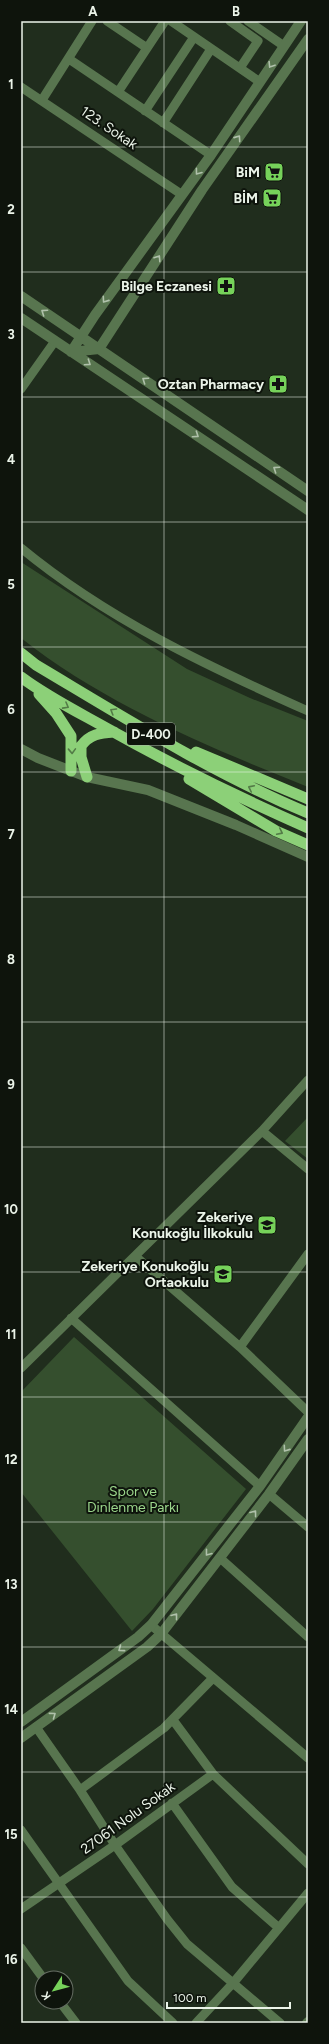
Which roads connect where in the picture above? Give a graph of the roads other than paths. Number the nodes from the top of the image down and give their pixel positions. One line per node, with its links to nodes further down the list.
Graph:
1 (107, 21): 11 (street)
2 (165, 21): 11 (street)
3 (171, 21): 8 (street)
4 (230, 21): 14 (street)
5 (248, 21): 10 (street)
6 (301, 21): 10 (street)
7 (88, 23): 13 (street)
8 (194, 37): 12 (street); 19 (street)
9 (308, 39): 27 (street, one-way to 9)
10 (284, 46): 15 (street, one-way to 15)
11 (147, 48): 17 (street)
12 (212, 49): 14 (street); 20 (street)
13 (69, 59): 17 (street); 18 (street)
14 (240, 68): 15 (street)
15 (260, 82): 21 (street)
16 (21, 87): 18 (street, 123. Sokak)
17 (118, 92): 19 (street)
18 (42, 100): 22 (street, 123. Sokak)
19 (145, 111): 20 (street)
20 (163, 123): 21 (street)
21 (211, 155): 22 (street, one-way to 22)
22 (181, 194): 25 (street, one-way to 25)
23 (21, 296): 25 (street, one-way to 23)
24 (21, 318): 26 (street)
25 (81, 336): 27 (street); 28 (street)
26 (55, 341): 28 (street); 29 (street)
27 (99, 349): 28 (street); 30 (street, one-way to 27)
28 (71, 352): 31 (street, one-way to 31)
29 (21, 389)
30 (308, 490)
31 (308, 510)
32 (21, 548): 36 (street)
33 (21, 653): 37 (highway, D-400, one-way to 33)
34 (21, 677): 35 (highway, D-400)
35 (31, 684): 38 (highway, D-400, one-way to 38); 41 (highway, one-way to 41)
36 (308, 711)
37 (144, 730): 43 (highway); 44 (highway, D-400, one-way to 37)
38 (114, 732): 39 (highway, D-400); 42 (highway)
39 (127, 739): 45 (highway, D-400); 46 (highway, one-way to 46)
40 (21, 749): 41 (street)
41 (71, 771): 42 (street)
42 (87, 777): 47 (street)
43 (308, 799)
44 (308, 813)
45 (308, 828)
46 (308, 845)
47 (308, 857)
48 (308, 1080): 49 (street)
49 (262, 1131): 50 (street); 52 (street)
50 (308, 1169)
51 (308, 1254): 54 (street)
52 (135, 1256): 53 (street); 54 (street)
53 (71, 1318): 55 (street); 59 (street)
54 (240, 1347): 56 (street)
55 (21, 1368)
56 (308, 1412)
57 (308, 1417): 59 (street, one-way to 59)
58 (308, 1439): 60 (street)
59 (260, 1486): 63 (street, one-way to 63)
60 (269, 1494): 61 (street); 62 (street, one-way to 60)
61 (308, 1527)
62 (220, 1558): 64 (street, one-way to 62); 65 (street)
63 (151, 1625): 64 (street); 68 (street, one-way to 68)
64 (161, 1634): 66 (street); 69 (street, one-way to 64)
65 (308, 1637)
66 (213, 1678): 67 (street); 71 (street)
67 (173, 1720): 72 (street); 73 (street)
68 (21, 1722)
69 (36, 1727): 70 (street); 73 (street)
70 (21, 1738)
71 (308, 1758)
72 (213, 1774): 74 (street, 27061 Nolu Sokak); 77 (street)
73 (80, 1790): 76 (street)
74 (172, 1803): 76 (street, 27061 Nolu Sokak); 81 (street)
75 (21, 1830): 78 (street)
76 (115, 1845): 78 (street, 27061 Nolu Sokak); 84 (street)
77 (308, 1864)
78 (60, 1884): 80 (street, 27061 Nolu Sokak); 87 (street)
79 (308, 1893): 81 (street)
80 (21, 1909)
81 (279, 1928): 84 (street)
82 (21, 1948): 83 (street)
83 (37, 1970)
84 (234, 1982): 88 (street); 89 (street)
85 (66, 2010): 86 (street)
86 (76, 2023)
87 (173, 2023)
88 (196, 2023)
89 (280, 2023)

